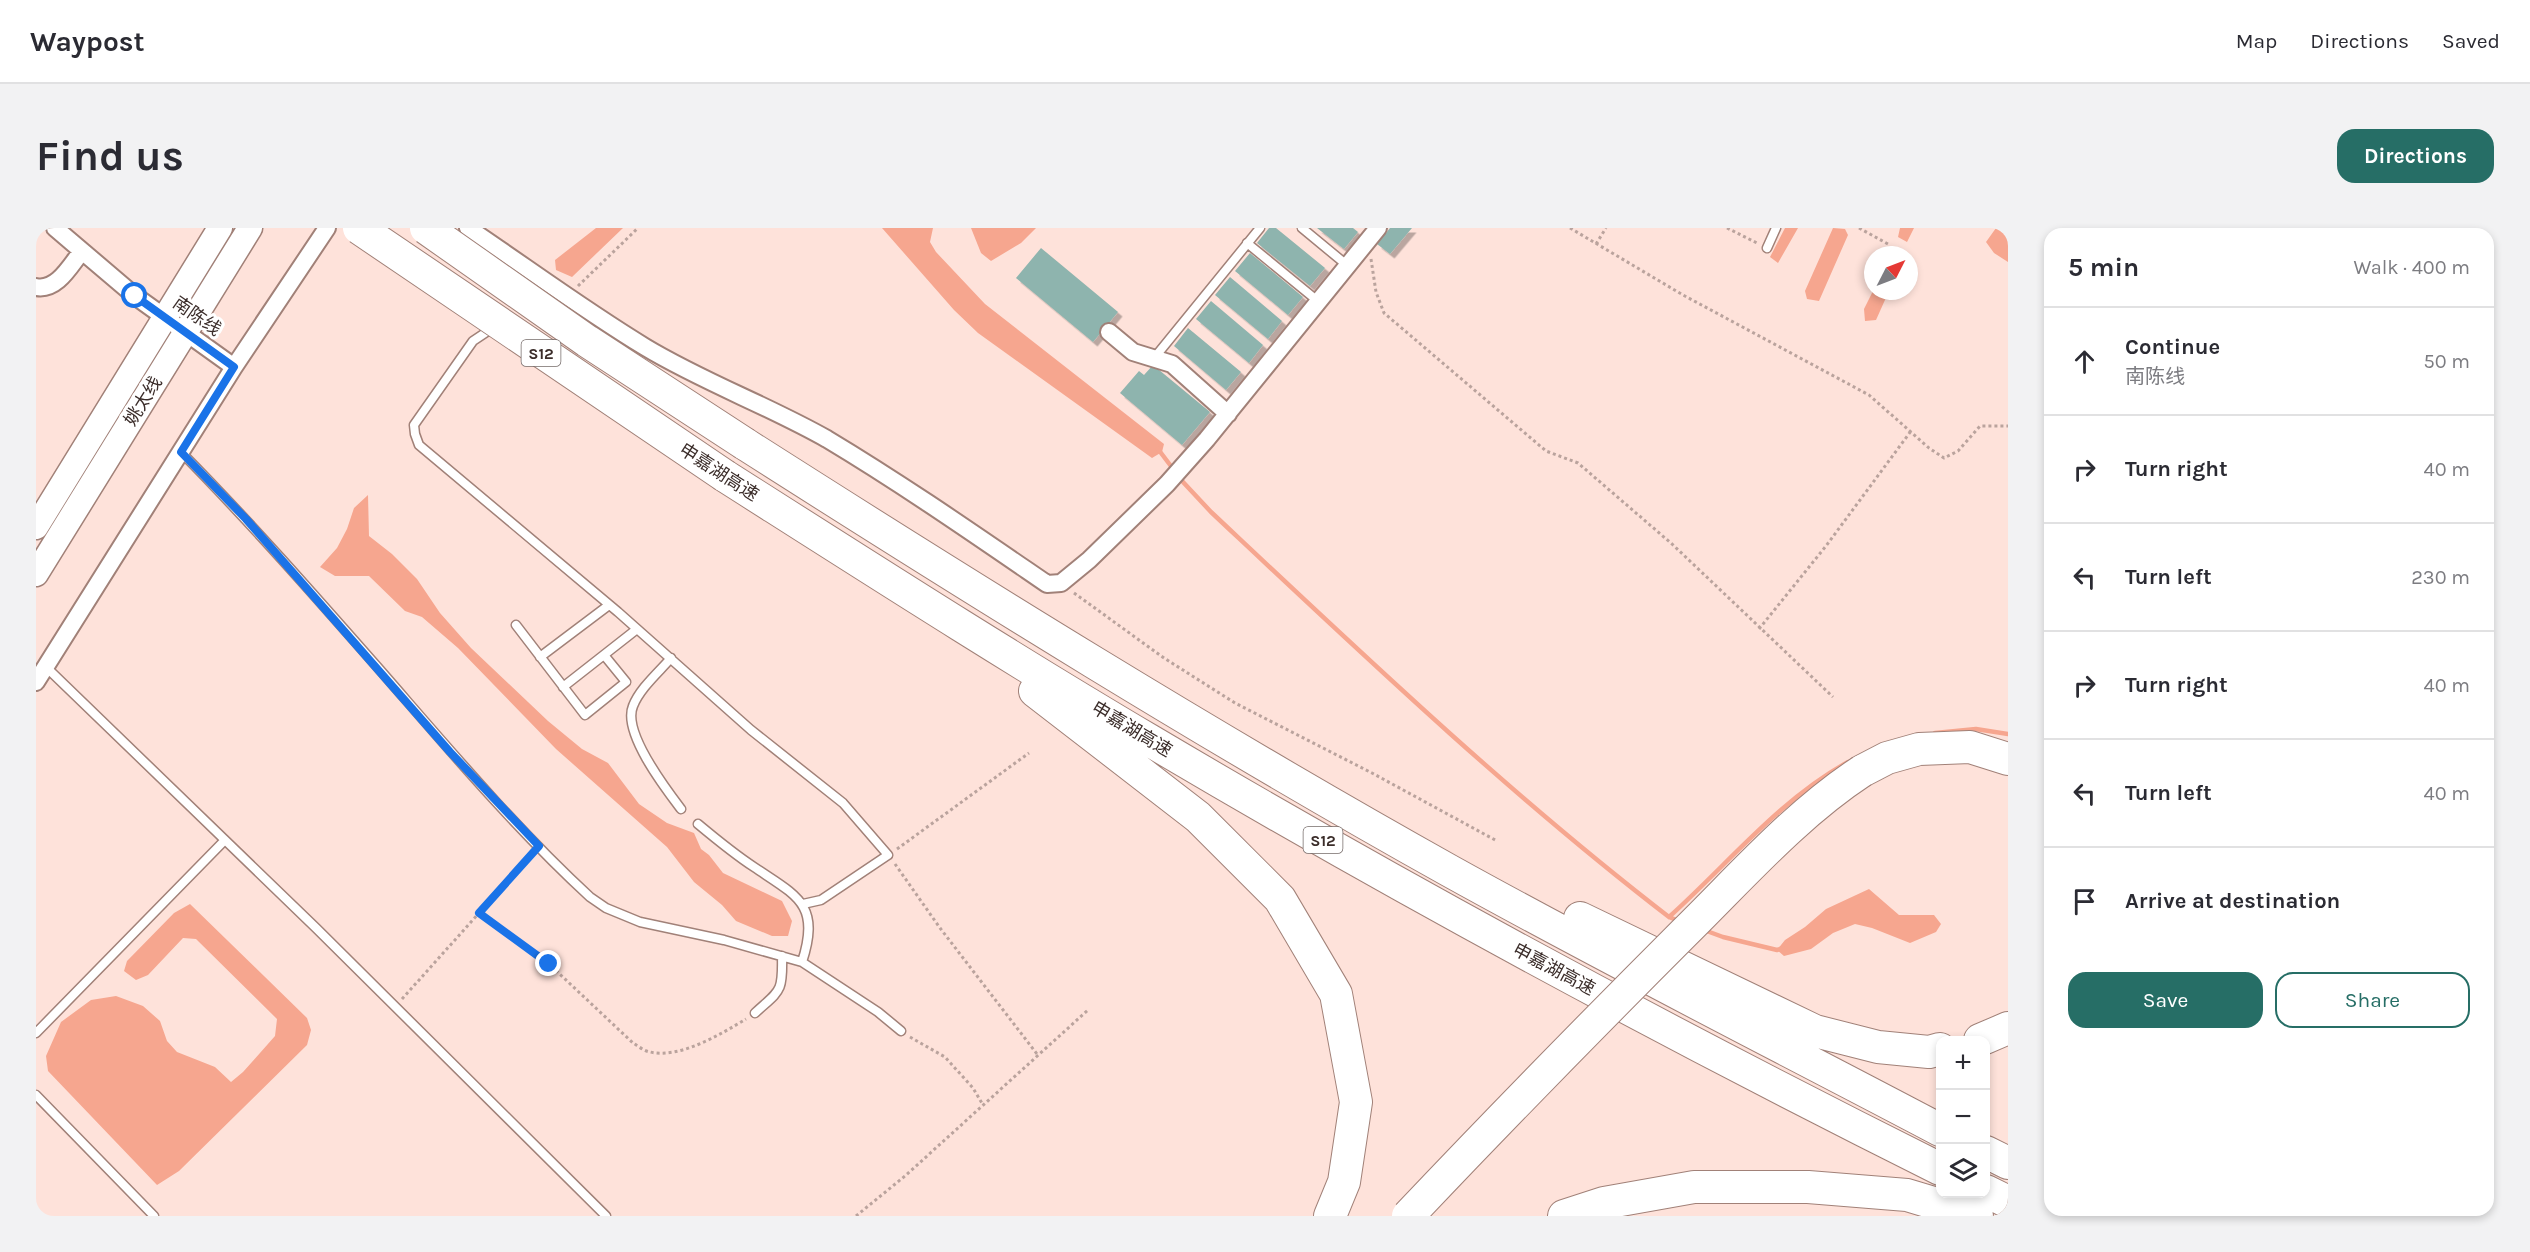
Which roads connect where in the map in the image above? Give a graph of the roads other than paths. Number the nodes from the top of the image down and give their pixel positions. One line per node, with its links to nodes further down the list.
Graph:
1 (55, 228): 14 (street, 南陈线)
2 (220, 228): 21 (main road, 姚太线)
3 (250, 228): 22 (main road, 姚太线)
4 (327, 228): 25 (street)
5 (359, 228): 30 (highway, 申嘉湖高速 / S12, bridge)
6 (426, 228): 43 (highway, 申嘉湖高速 / S12, bridge)
7 (468, 228): 26 (street)
8 (1260, 228): 12 (lane)
9 (1302, 228): 15 (lane)
10 (1378, 228): 15 (street)
11 (1776, 228): 13 (lane)
12 (1247, 243): 18 (lane); 24 (lane)
13 (1767, 248)
14 (82, 251): 16 (street); 21 (street, 南陈线)
15 (1348, 266): 18 (street)
16 (36, 287)
17 (535, 298): 19 (lane)
18 (1319, 302): 26 (street)
19 (518, 310)
20 (509, 316): 31 (lane)
21 (165, 318): 22 (street, 南陈线); 28 (main road, 姚太线)
22 (186, 332): 25 (street, 南陈线); 29 (main road, 姚太线)
23 (1109, 332): 24 (street)
24 (1155, 357): 26 (street)
25 (234, 367): 27 (street)
26 (1228, 414)
27 (181, 452): 37 (street); 48 (lane)
28 (36, 526)
29 (36, 574)
30 (914, 596): 60 (highway, 申嘉湖高速 / S12); 65 (highway)
31 (609, 604): 33 (lane); 35 (lane)
32 (516, 625): 35 (lane)
33 (637, 629): 34 (lane); 36 (lane)
34 (604, 655): 39 (lane); 39 (lane)
35 (540, 657): 39 (lane)
36 (671, 658): 44 (lane); 47 (lane)
37 (46, 667): 38 (street); 46 (lane)
38 (36, 682)
39 (563, 687)
40 (2008, 759): 42 (highway)
41 (2008, 772): 42 (highway)
42 (1864, 777): 66 (highway, bridge); 67 (highway)
43 (1303, 787): 55 (highway); 57 (highway, 申嘉湖高速 / S12)
44 (681, 809)
45 (698, 824): 47 (lane)
46 (224, 841): 53 (lane); 64 (lane)
47 (803, 904): 49 (lane)
48 (782, 956): 49 (lane); 50 (lane)
49 (802, 962): 52 (lane)
50 (755, 1013)
51 (2008, 1028): 54 (highway)
52 (901, 1032)
53 (36, 1033)
54 (1990, 1036)
55 (1936, 1050)
56 (36, 1095): 63 (lane)
57 (1936, 1127)
58 (1990, 1154): 59 (highway)
59 (2008, 1163)
60 (1936, 1166)
61 (1990, 1193): 62 (highway)
62 (2008, 1202)
63 (154, 1216)
64 (606, 1216)
65 (1330, 1216)
66 (1408, 1216)
67 (1424, 1216)
68 (1564, 1216): 69 (highway)
69 (1977, 1216)

